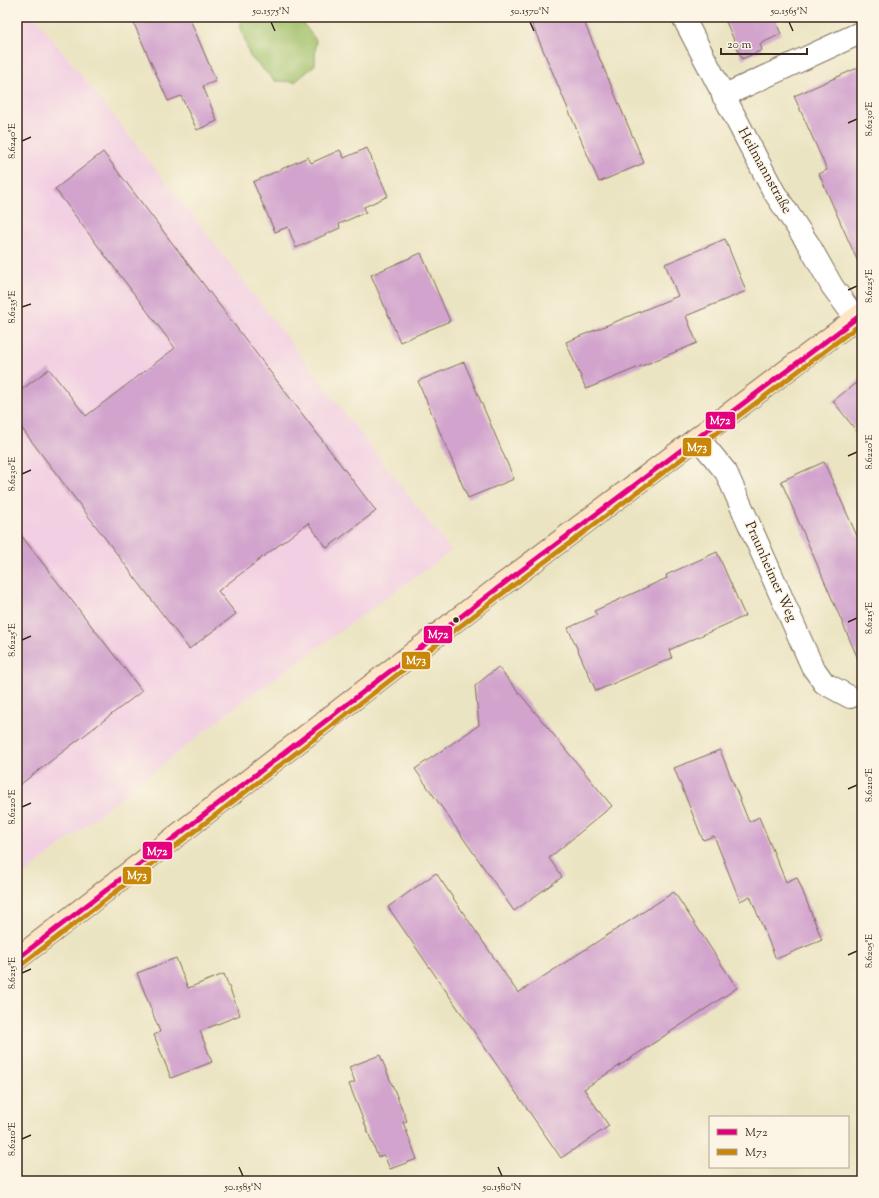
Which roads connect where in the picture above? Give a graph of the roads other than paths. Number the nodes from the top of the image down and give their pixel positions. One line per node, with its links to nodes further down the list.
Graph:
1 (683, 17): 3 (street, Heilmannstraße)
2 (862, 32): 3 (street)
3 (723, 96): 4 (street, Heilmannstraße)
4 (859, 316): 5 (main road)
5 (698, 438): 6 (street, Praunheimer Weg); 7 (main road)
6 (850, 697)
7 (17, 959)

